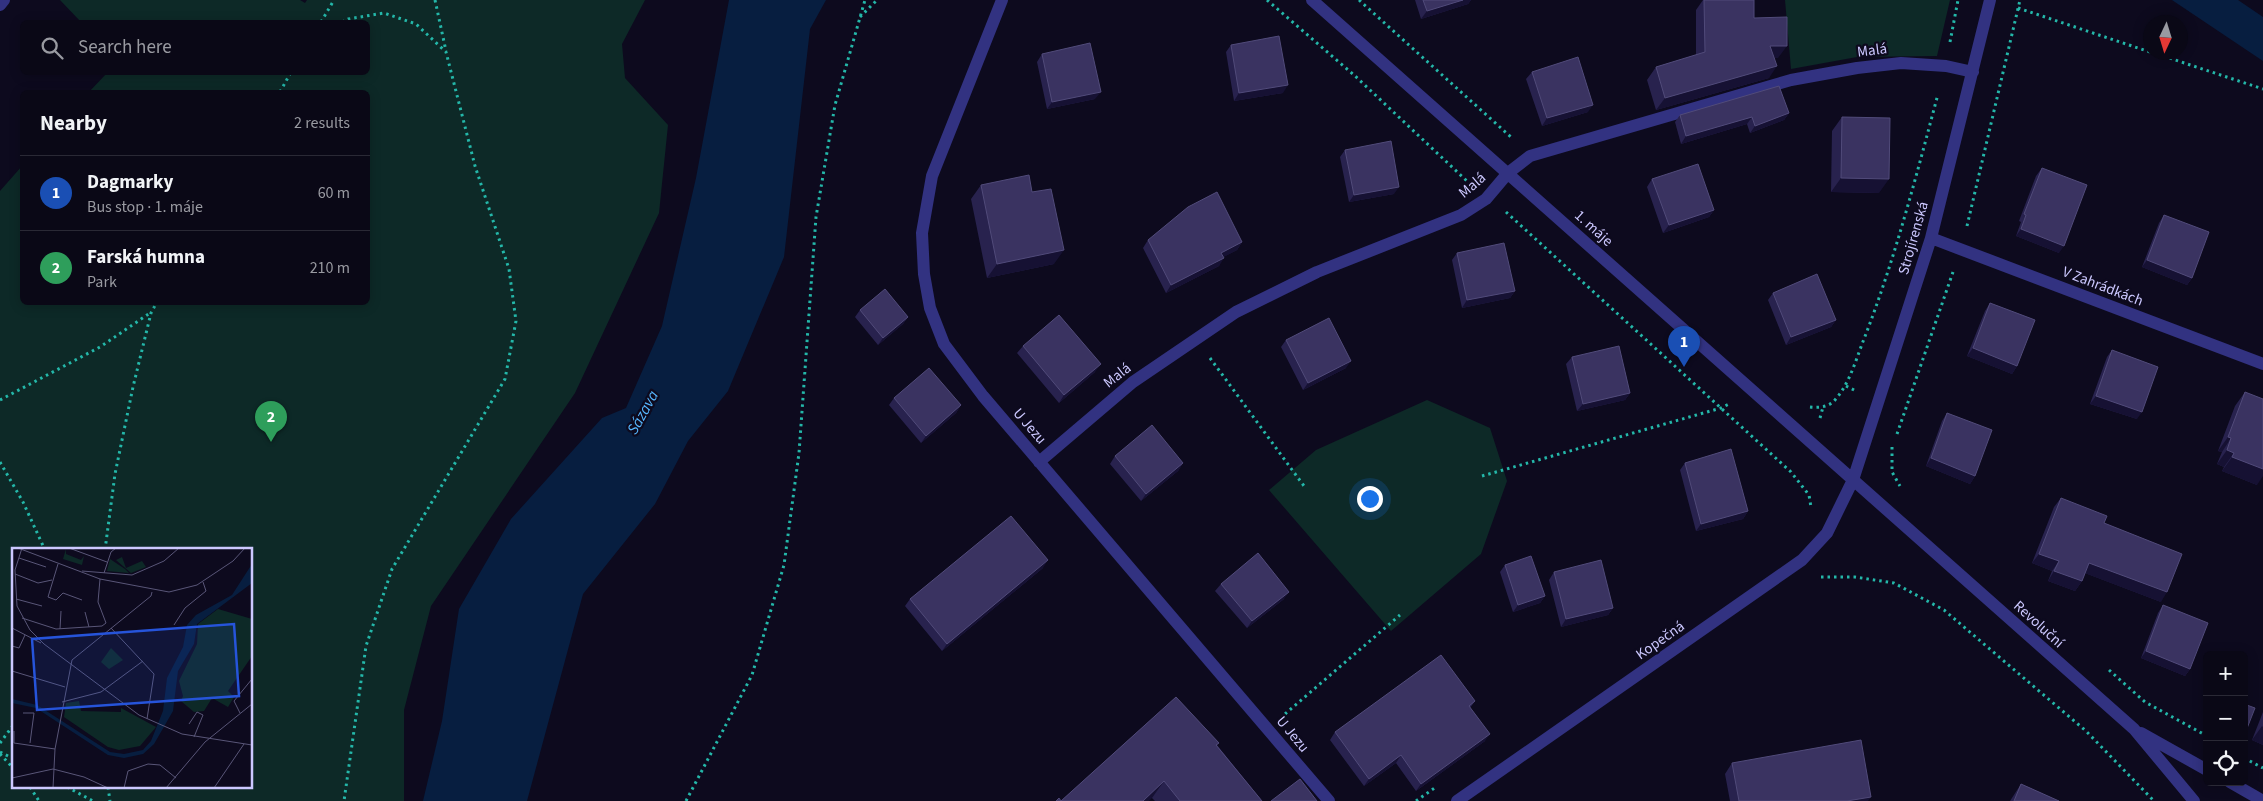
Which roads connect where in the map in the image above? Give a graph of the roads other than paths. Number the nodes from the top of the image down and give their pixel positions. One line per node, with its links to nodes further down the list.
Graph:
1 (4, 0): 5 (street)
2 (1002, 0): 10 (street, U Jezu)
3 (1312, 0): 7 (street, 1. máje)
4 (1990, 0): 6 (street, Strojírenská)
5 (0, 4)
6 (1973, 72): 7 (street, Malá); 8 (street, Strojírenská)
7 (1508, 174): 10 (street, Malá); 11 (street, 1. máje)
8 (1931, 238): 9 (street, V Zahrádkách); 11 (street, Strojírenská)
9 (2263, 364)
10 (1039, 462): 15 (street, U Jezu)
11 (1853, 480): 12 (street, Revoluční); 16 (street, Kopečná)
12 (2134, 730): 13 (street); 17 (street, Revoluční)
13 (2203, 768)
14 (2237, 786): 18 (street)
15 (1329, 801)
16 (1457, 801)
17 (2194, 801)
18 (2263, 801)

